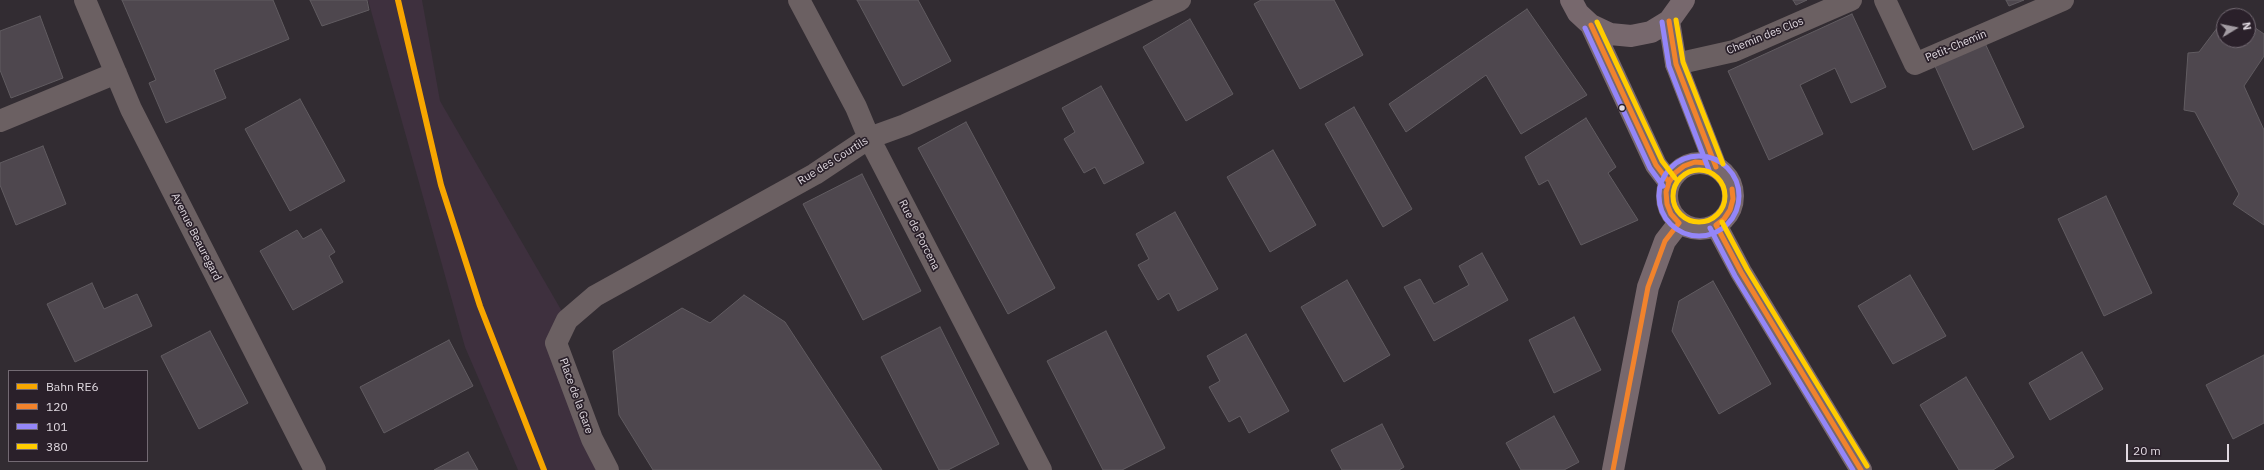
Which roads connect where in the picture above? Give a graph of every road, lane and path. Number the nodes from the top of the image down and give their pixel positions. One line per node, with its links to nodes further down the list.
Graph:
1 (85, 0): 12 (street, Avenue Beauregard)
2 (799, 0): 14 (street, Rue de Porcena)
3 (1180, 0): 14 (street, Rue des Courtils)
4 (1571, 0): 10 (main road)
5 (1684, 0): 9 (main road)
6 (1851, 0): 11 (street, Chemin des Clos)
7 (1885, 0): 8 (street, Petit-Chemin)
8 (2063, 0)
9 (1669, 21): 10 (main road); 11 (main road)
10 (1592, 25): 16 (main road)
11 (1676, 64): 15 (main road)
12 (116, 73): 13 (street); 20 (street, Avenue Beauregard)
13 (0, 121)
14 (869, 138): 19 (street, Rue des Courtils); 22 (street, Rue de Porcena)
15 (1716, 167): 16 (main road); 18 (main road)
16 (1669, 182): 17 (main road)
17 (1679, 223): 18 (main road); 23 (main road)
18 (1716, 225): 24 (main road)
19 (567, 320): 21 (street, Place de la Gare)
20 (315, 470)
21 (608, 470)
22 (1041, 470)
23 (1613, 470)
24 (1862, 470)

